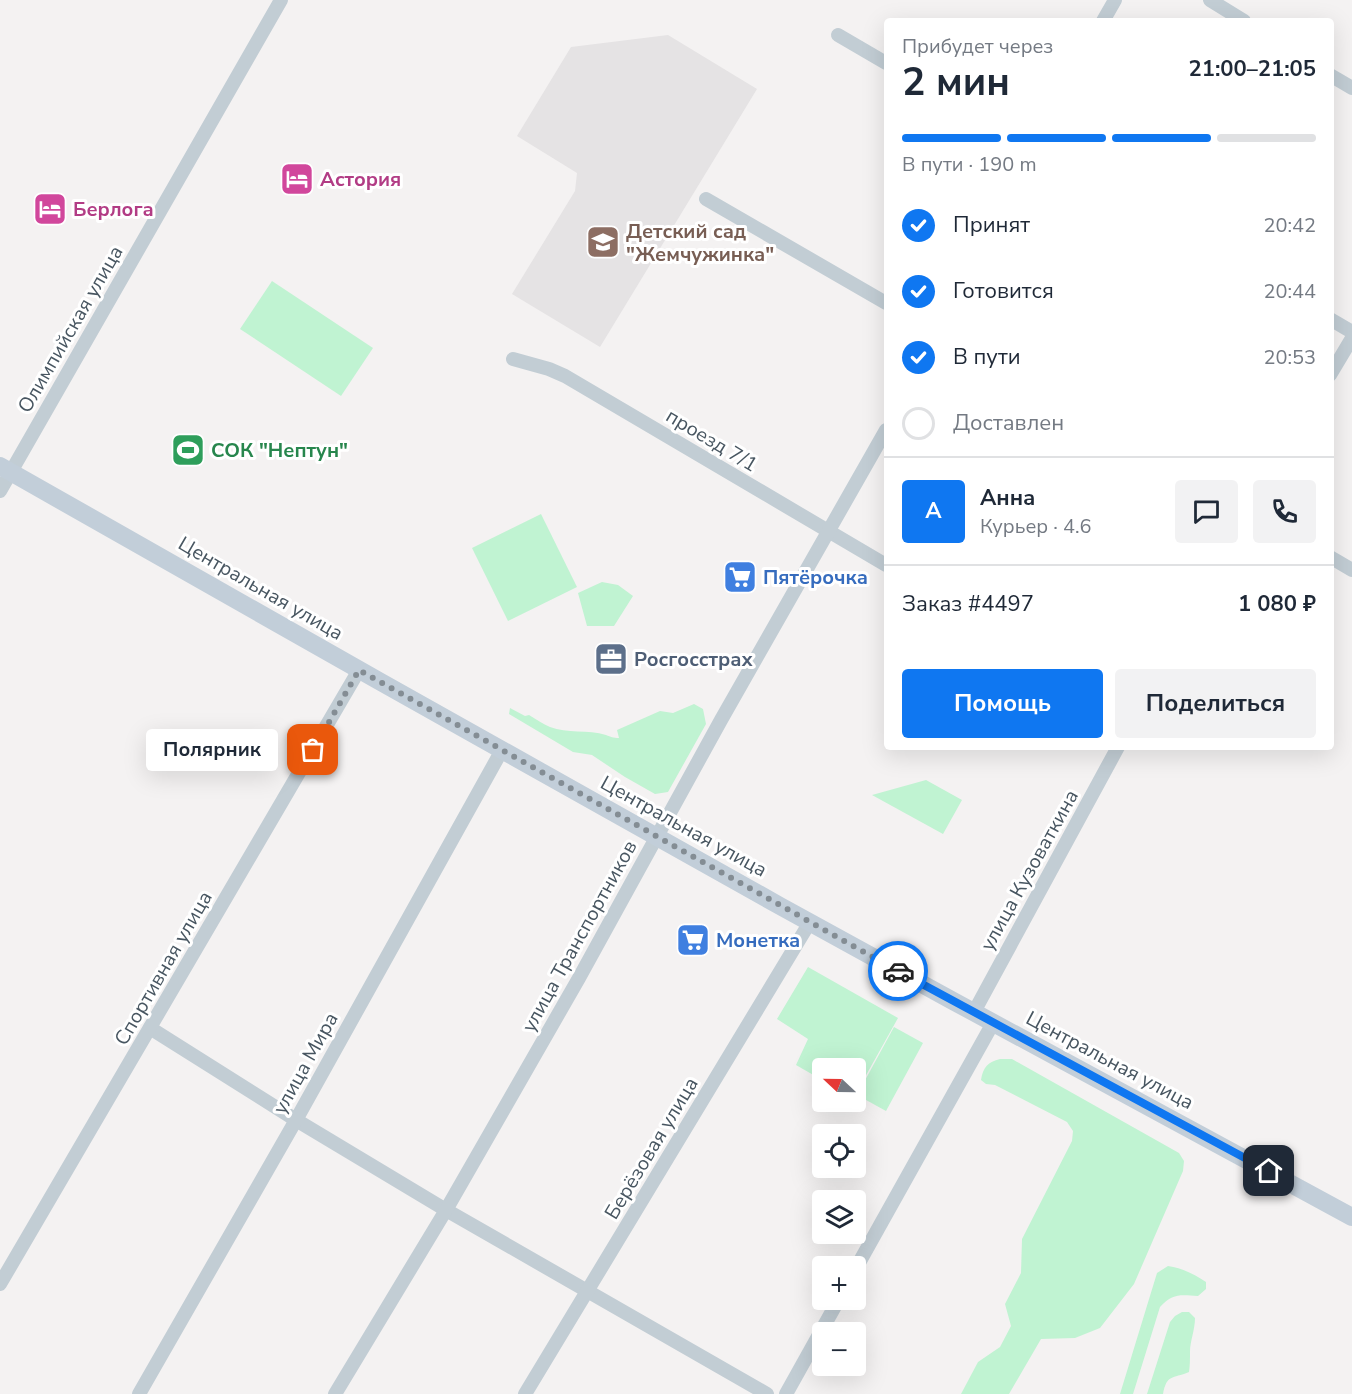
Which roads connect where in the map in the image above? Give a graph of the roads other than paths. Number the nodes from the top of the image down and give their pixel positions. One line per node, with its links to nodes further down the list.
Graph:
1 (281, 0): 18 (street, Олимпийская улица)
2 (1115, 0): 4 (street)
3 (1210, 0): 5 (street)
4 (1104, 18)
5 (1239, 18)
6 (838, 35): 7 (street)
7 (884, 62)
8 (1334, 77): 9 (street)
9 (1352, 88)
10 (706, 198): 11 (street)
11 (884, 302)
12 (1334, 322): 13 (street)
13 (1352, 332)
14 (1352, 338): 16 (street)
15 (513, 359): 20 (street, проезд 7/1)
16 (1334, 368)
17 (884, 433): 20 (street, улица Транспортников)
18 (5, 469): 19 (street, Олимпийская улица); 24 (street, Центральная улица)
19 (0, 491)
20 (828, 531): 22 (street, проезд 7/1); 27 (street, улица Транспортников)
21 (1334, 559): 23 (street)
22 (884, 564)
23 (1352, 570)
24 (359, 670): 25 (street, Центральная улица); 31 (street, Спортивная улица)
25 (502, 750): 27 (street, Центральная улица); 32 (street, улица Мира)
26 (1116, 750): 29 (street, улица Кузоваткина)
27 (657, 836): 28 (street, Центральная улица); 33 (street, улица Транспортников)
28 (810, 922): 29 (street, Центральная улица); 37 (street, Берёзовая улица)
29 (974, 1012): 30 (street, Центральная улица)
30 (993, 1023): 34 (street, Центральная улица); 35 (street)
31 (150, 1028): 32 (street); 36 (street, Спортивная улица)
32 (296, 1120): 33 (street); 39 (street, улица Мира)
33 (446, 1210): 37 (street); 40 (street, улица Транспортников)
34 (1352, 1217)
35 (863, 1256)
36 (0, 1284)
37 (588, 1290): 41 (street, Берёзовая улица); 42 (street)
38 (833, 1310): 43 (street)
39 (139, 1394)
40 (335, 1394)
41 (525, 1394)
42 (767, 1394)
43 (786, 1394)

